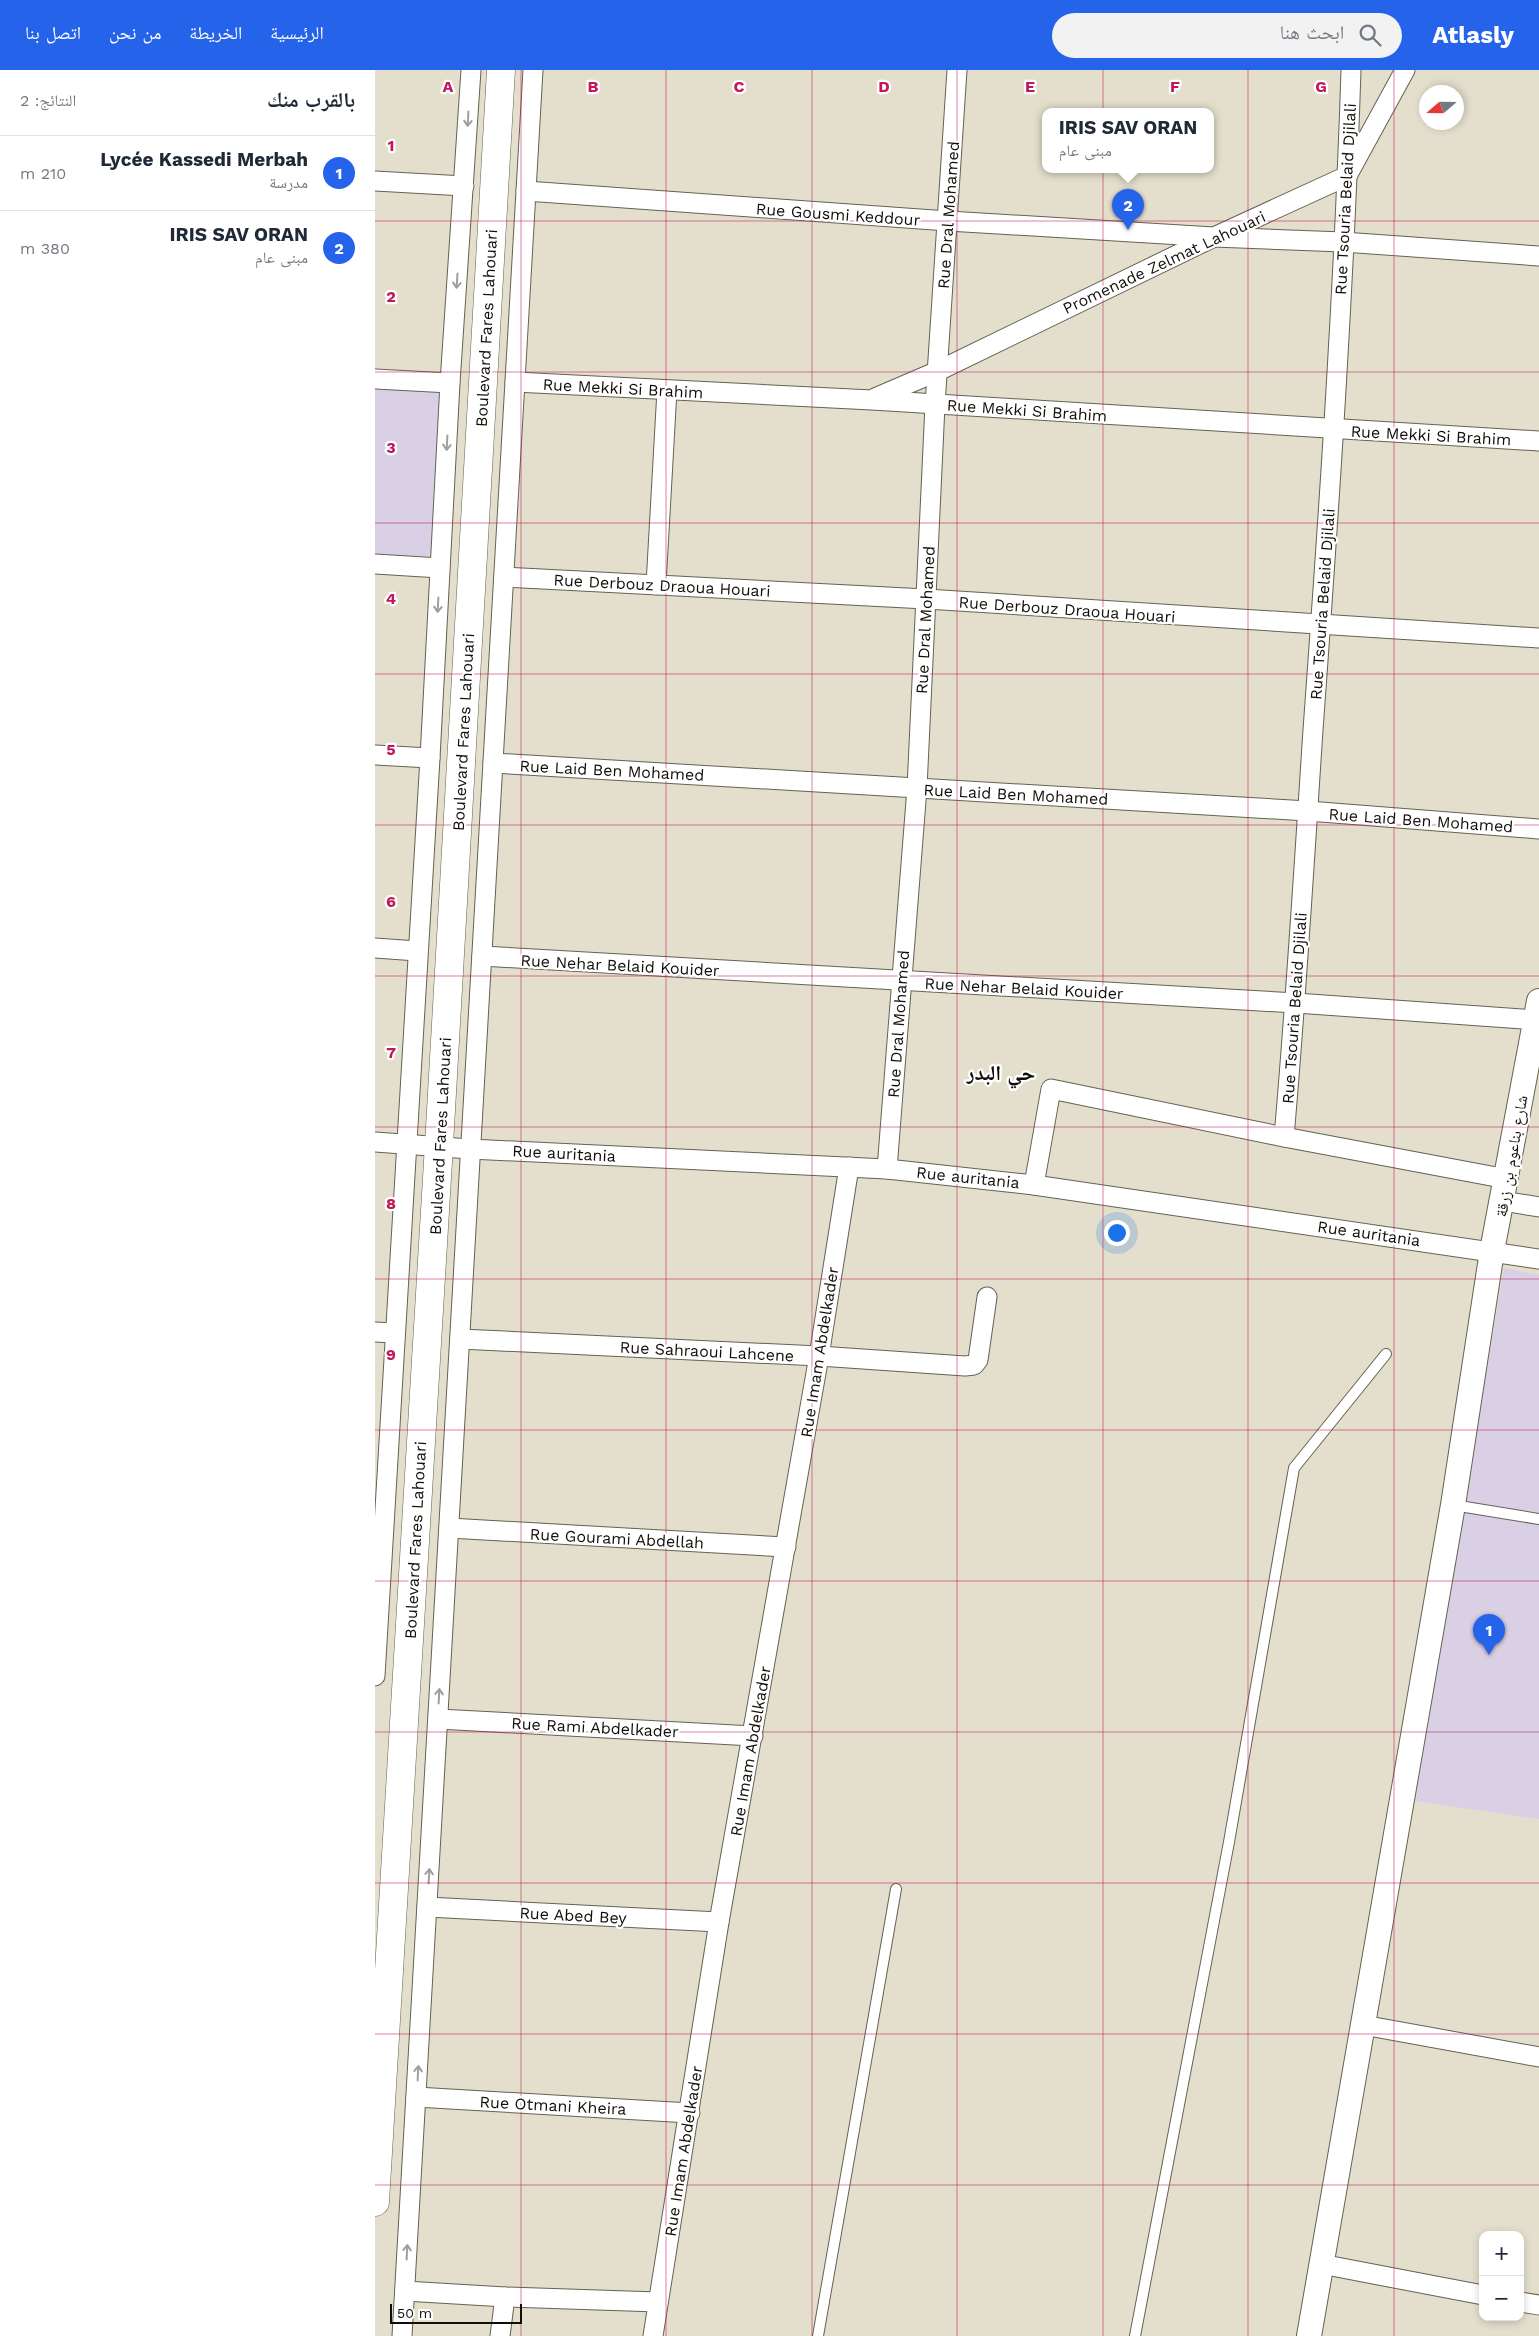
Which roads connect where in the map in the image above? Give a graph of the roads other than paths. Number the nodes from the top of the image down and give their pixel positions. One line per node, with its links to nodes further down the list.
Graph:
1 (471, 70): 9 (street, one-way to 9)
2 (501, 70): 46 (main road, Boulevard Fares Lahouari)
3 (533, 70): 10 (street)
4 (957, 70): 11 (street, Rue Dral Mohamed)
5 (1351, 70): 7 (street, Rue Tsouria Belaid Djilali)
6 (1405, 70): 7 (street)
7 (1347, 176): 12 (street, Promenade Zelmat Lahouari); 13 (street, Rue Tsouria Belaid Djilali)
8 (375, 181): 9 (street)
9 (464, 186): 18 (street, one-way to 18)
10 (527, 192): 11 (street, Rue Gousmi Keddour); 17 (street)
11 (948, 221): 12 (street, Rue Gousmi Keddour); 15 (street, Rue Dral Mohamed)
12 (1214, 237): 13 (street, Rue Gousmi Keddour); 15 (street, Promenade Zelmat Lahouari)
13 (1343, 242): 14 (street, Rue Gousmi Keddour); 22 (street, Rue Tsouria Belaid Djilali)
14 (1539, 256)
15 (938, 371): 20 (street, Promenade Zelmat Lahouari); 21 (street, Rue Dral Mohamed)
16 (375, 378): 18 (street)
17 (515, 382): 19 (street, Rue Mekki Si Brahim); 26 (street)
18 (450, 384): 25 (street, one-way to 25)
19 (667, 390): 20 (street, Rue Mekki Si Brahim); 27 (street)
20 (872, 400): 21 (street, Rue Mekki Si Brahim)
21 (935, 405): 22 (street, Rue Mekki Si Brahim); 28 (street, Rue Dral Mohamed)
22 (1333, 429): 23 (street, Rue Mekki Si Brahim); 29 (street, Rue Tsouria Belaid Djilali)
23 (1539, 441)
24 (375, 564): 25 (street)
25 (440, 568): 32 (street, one-way to 32)
26 (504, 577): 27 (street, Rue Derbouz Draoua Houari); 33 (street)
27 (655, 585): 28 (street, Rue Derbouz Draoua Houari)
28 (927, 600): 29 (street, Rue Derbouz Draoua Houari); 34 (street, Rue Dral Mohamed)
29 (1321, 626): 30 (street, Rue Derbouz Draoua Houari); 35 (street, Rue Tsouria Belaid Djilali)
30 (1539, 638)
31 (375, 755): 32 (street)
32 (430, 758): 38 (street)
33 (493, 764): 34 (street, Rue Laid Ben Mohamed); 39 (street)
34 (917, 788): 35 (street, Rue Laid Ben Mohamed); 40 (street, Rue Dral Mohamed)
35 (1308, 811): 36 (street, Rue Laid Ben Mohamed); 41 (street, Rue Tsouria Belaid Djilali)
36 (1539, 829)
37 (375, 948): 38 (street)
38 (417, 951): 45 (street)
39 (482, 956): 40 (street, Rue Nehar Belaid Kouider); 47 (street)
40 (901, 981): 41 (street, Rue Nehar Belaid Kouider); 49 (street, Rue Dral Mohamed)
41 (1296, 1003): 42 (street, Rue Nehar Belaid Kouider); 43 (street, Rue Tsouria Belaid Djilali)
42 (1537, 1010): 51 (street, شارع بناعوم بن زرقة)
43 (1284, 1137): 50 (street); 51 (street)
44 (375, 1142): 45 (street, Rue auritania)
45 (406, 1144): 46 (street, Rue auritania); 57 (street)
46 (439, 1145): 47 (street, Rue auritania); 76 (main road, Boulevard Fares Lahouari)
47 (470, 1149): 48 (street, Rue auritania); 58 (street)
48 (849, 1167): 49 (street, Rue auritania); 60 (street, Rue Imam Abdelkader)
49 (887, 1169): 50 (street, Rue auritania)
50 (1034, 1184): 53 (street, Rue auritania)
51 (1505, 1190): 52 (street); 53 (street, شارع بناعوم بن زرقة)
52 (1539, 1207)
53 (1492, 1251): 54 (street, Rue auritania); 61 (street, شارع بناعوم بن زرقة)
54 (1539, 1259)
55 (987, 1297): 60 (street, Rue Sahraoui Lahcene)
56 (375, 1332): 57 (street)
57 (394, 1333): 64 (street)
58 (460, 1339): 60 (street, Rue Sahraoui Lahcene); 63 (street)
59 (1386, 1354): 88 (lane)
60 (819, 1356): 65 (street, Rue Imam Abdelkader)
61 (1453, 1505): 62 (lane); 72 (street, شارع بناعوم بن زرقة)
62 (1539, 1519)
63 (449, 1528): 65 (street, Rue Gourami Abdellah); 67 (street, one-way to 63)
64 (379, 1529): 66 (street)
65 (786, 1547): 68 (street, Rue Imam Abdelkader)
66 (375, 1676)
67 (438, 1719): 68 (street, Rue Rami Abdelkader); 70 (street, one-way to 67)
68 (753, 1736): 71 (street, Rue Imam Abdelkader)
69 (896, 1889): 87 (lane)
70 (427, 1907): 71 (street, Rue Abed Bey); 74 (street, one-way to 70)
71 (719, 1922): 75 (street, Rue Imam Abdelkader)
72 (1363, 2025): 73 (street); 77 (street, شارع بناعوم بن زرقة)
73 (1539, 2057)
74 (416, 2097): 75 (street, Rue Otmani Kheira); 78 (street, one-way to 74)
75 (690, 2113): 81 (street, Rue Imam Abdelkader)
76 (375, 2202)
77 (1321, 2264): 79 (street); 89 (street, شارع بناعوم بن زرقة)
78 (405, 2291): 80 (street); 84 (street)
79 (1479, 2294)
80 (505, 2297): 81 (street); 85 (street)
81 (658, 2302): 86 (street, Rue Imam Abdelkader)
82 (1524, 2303): 83 (street)
83 (1539, 2305)
84 (402, 2336)
85 (499, 2336)
86 (653, 2336)
87 (818, 2336)
88 (1135, 2336)
89 (1309, 2336)

